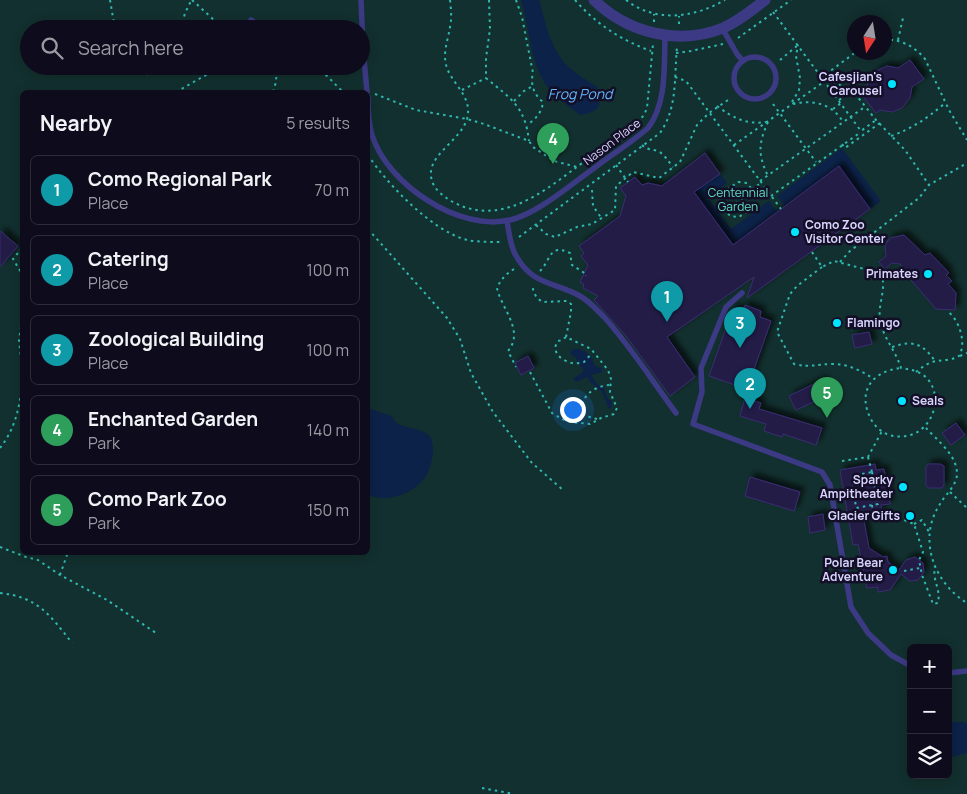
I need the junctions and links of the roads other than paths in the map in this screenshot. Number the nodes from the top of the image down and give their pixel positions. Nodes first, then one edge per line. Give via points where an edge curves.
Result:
1 (361, 0) edge
2 (594, 0) edge
3 (765, 0) edge
4 (361, 20) edge
5 (722, 28) junction
6 (665, 36) junction
7 (743, 60) junction
8 (365, 75) edge
9 (367, 90) edge
10 (370, 126) edge
11 (507, 221) junction
12 (742, 293) dead end
13 (676, 413) dead end
14 (907, 664) edge
15 (967, 671) edge
16 (952, 673) edge

1 - 4 lane
2 - 6 street via 631,26
3 - 5 street
5 - 6 street
5 - 7 lane
6 - 11 lane, Nason Place via 658,111 648,128 532,212
7 - 7 lane via 734,72 736,87 746,97 767,96 775,85 773,66 762,58
8 - 9 lane
10 - 11 lane, Nason Place via 383,157 405,184 427,200 468,219
11 - 13 lane via 511,243 522,264 534,277 586,300 603,317
12 - 14 lane via 726,307 702,368 702,392 692,424 822,472 830,485 851,607 868,633 891,655
15 - 16 lane

